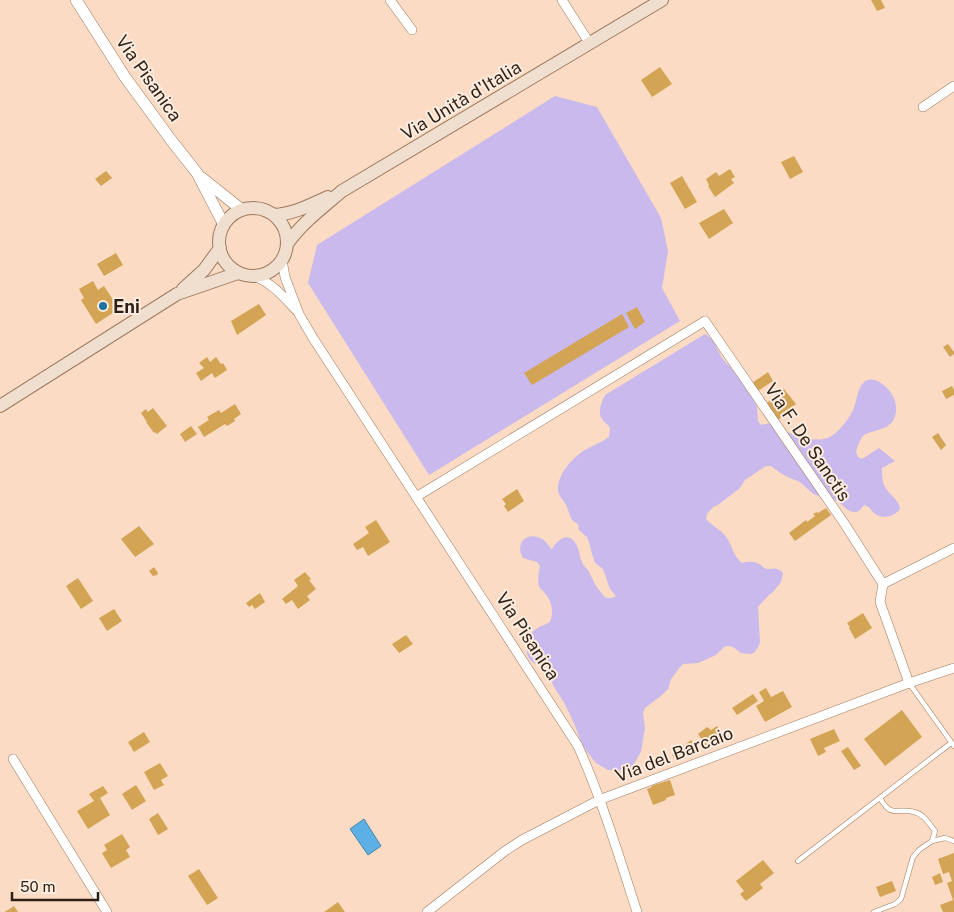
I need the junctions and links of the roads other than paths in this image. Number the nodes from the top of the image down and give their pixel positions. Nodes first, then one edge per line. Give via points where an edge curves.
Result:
1 (76, 0) edge
2 (390, 0) edge
3 (562, 0) edge
4 (662, 0) edge
5 (412, 30) dead end
6 (590, 44) junction
7 (954, 86) edge
8 (923, 107) dead end
9 (197, 174) junction
10 (342, 191) junction
11 (242, 210) junction
12 (274, 215) junction
13 (224, 225) junction
14 (287, 244) junction
15 (220, 248) junction
16 (282, 260) junction
17 (238, 273) junction
18 (255, 276) junction
19 (177, 294) junction
20 (299, 314) junction
21 (0, 406) edge
22 (416, 497) junction
23 (954, 548) edge
24 (883, 584) junction
25 (954, 668) edge
26 (909, 683) junction
27 (952, 744) edge
28 (13, 760) dead end
29 (880, 798) junction
30 (599, 800) junction
31 (935, 831) junction
32 (945, 838) junction
33 (932, 842) junction
34 (954, 842) edge
35 (798, 861) dead end
36 (106, 912) edge
37 (427, 912) edge
38 (637, 912) edge
39 (874, 912) edge

1 - 9 street, Via Pisanica via 125,77
2 - 5 street
3 - 6 street
4 - 6 main road, Via Unità d'Italia
6 - 10 main road, Via Unità d'Italia
7 - 8 street
9 - 11 street, Via Pisanica
9 - 13 street, Via Pisanica
10 - 12 main road via 302,209
10 - 14 main road, Via Unità d'Italia via 305,222
11 - 12 main road via 258,208
11 - 13 main road
12 - 14 main road via 283,225
13 - 15 main road
14 - 16 main road
15 - 17 main road via 224,260
15 - 19 main road via 204,270
16 - 18 main road via 266,274
16 - 20 street, Via Pisanica
17 - 18 main road
17 - 19 main road
18 - 20 street, Via Pisanica via 278,290
19 - 21 main road
20 - 22 street, Via Pisanica
22 - 24 street, Via F. De Sanctis via 705,321
22 - 30 street, Via Pisanica via 578,746
23 - 24 street
24 - 26 street via 880,602
25 - 26 street, Via del Barcaio
26 - 27 lane
26 - 30 street, Via del Barcaio
27 - 29 lane
28 - 36 street
29 - 31 lane via 889,810 914,811 921,815
29 - 35 lane
30 - 37 street, Via del Barcaio via 505,851
30 - 38 street, Via Pisanica
31 - 32 lane
31 - 33 lane
32 - 33 lane
32 - 34 lane
33 - 39 lane via 913,857 901,899

